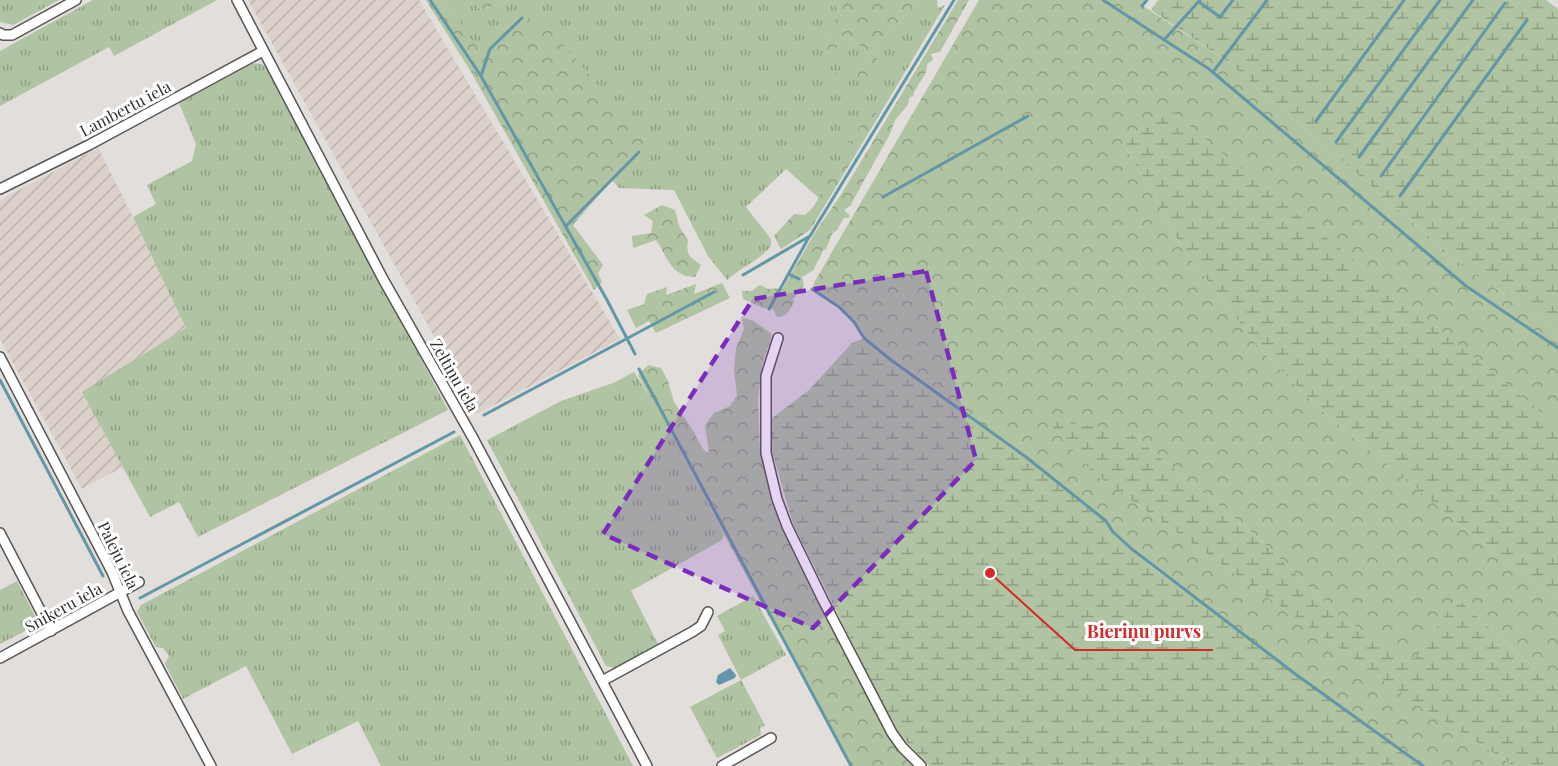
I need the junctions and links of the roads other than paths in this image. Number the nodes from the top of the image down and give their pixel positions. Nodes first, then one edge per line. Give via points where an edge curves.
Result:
1 (76, 0) edge
2 (237, 0) edge
3 (0, 33) edge
4 (263, 51) junction
5 (0, 189) edge
6 (778, 338) dead end
7 (0, 357) edge
8 (0, 533) edge
9 (139, 582) dead end
10 (120, 592) junction
11 (708, 612) dead end
12 (51, 631) junction
13 (0, 657) edge
14 (602, 681) junction
15 (771, 738) dead end
16 (212, 766) edge
17 (647, 766) edge
18 (722, 766) edge
19 (921, 766) edge

1 - 3 street via 12,35
2 - 4 street, Zeltiņu iela
4 - 5 street, Lambertu iela
4 - 14 street, Zeltiņu iela
6 - 19 street via 766,376 766,453 777,500 823,600 892,733
7 - 10 street, Paleju iela
8 - 12 street
9 - 10 street, Sniķeru iela
10 - 12 street, Sniķeru iela
10 - 16 street, Paleju iela
11 - 14 street via 692,632
12 - 13 street, Sniķeru iela
14 - 17 street, Zeltiņu iela
15 - 18 street

